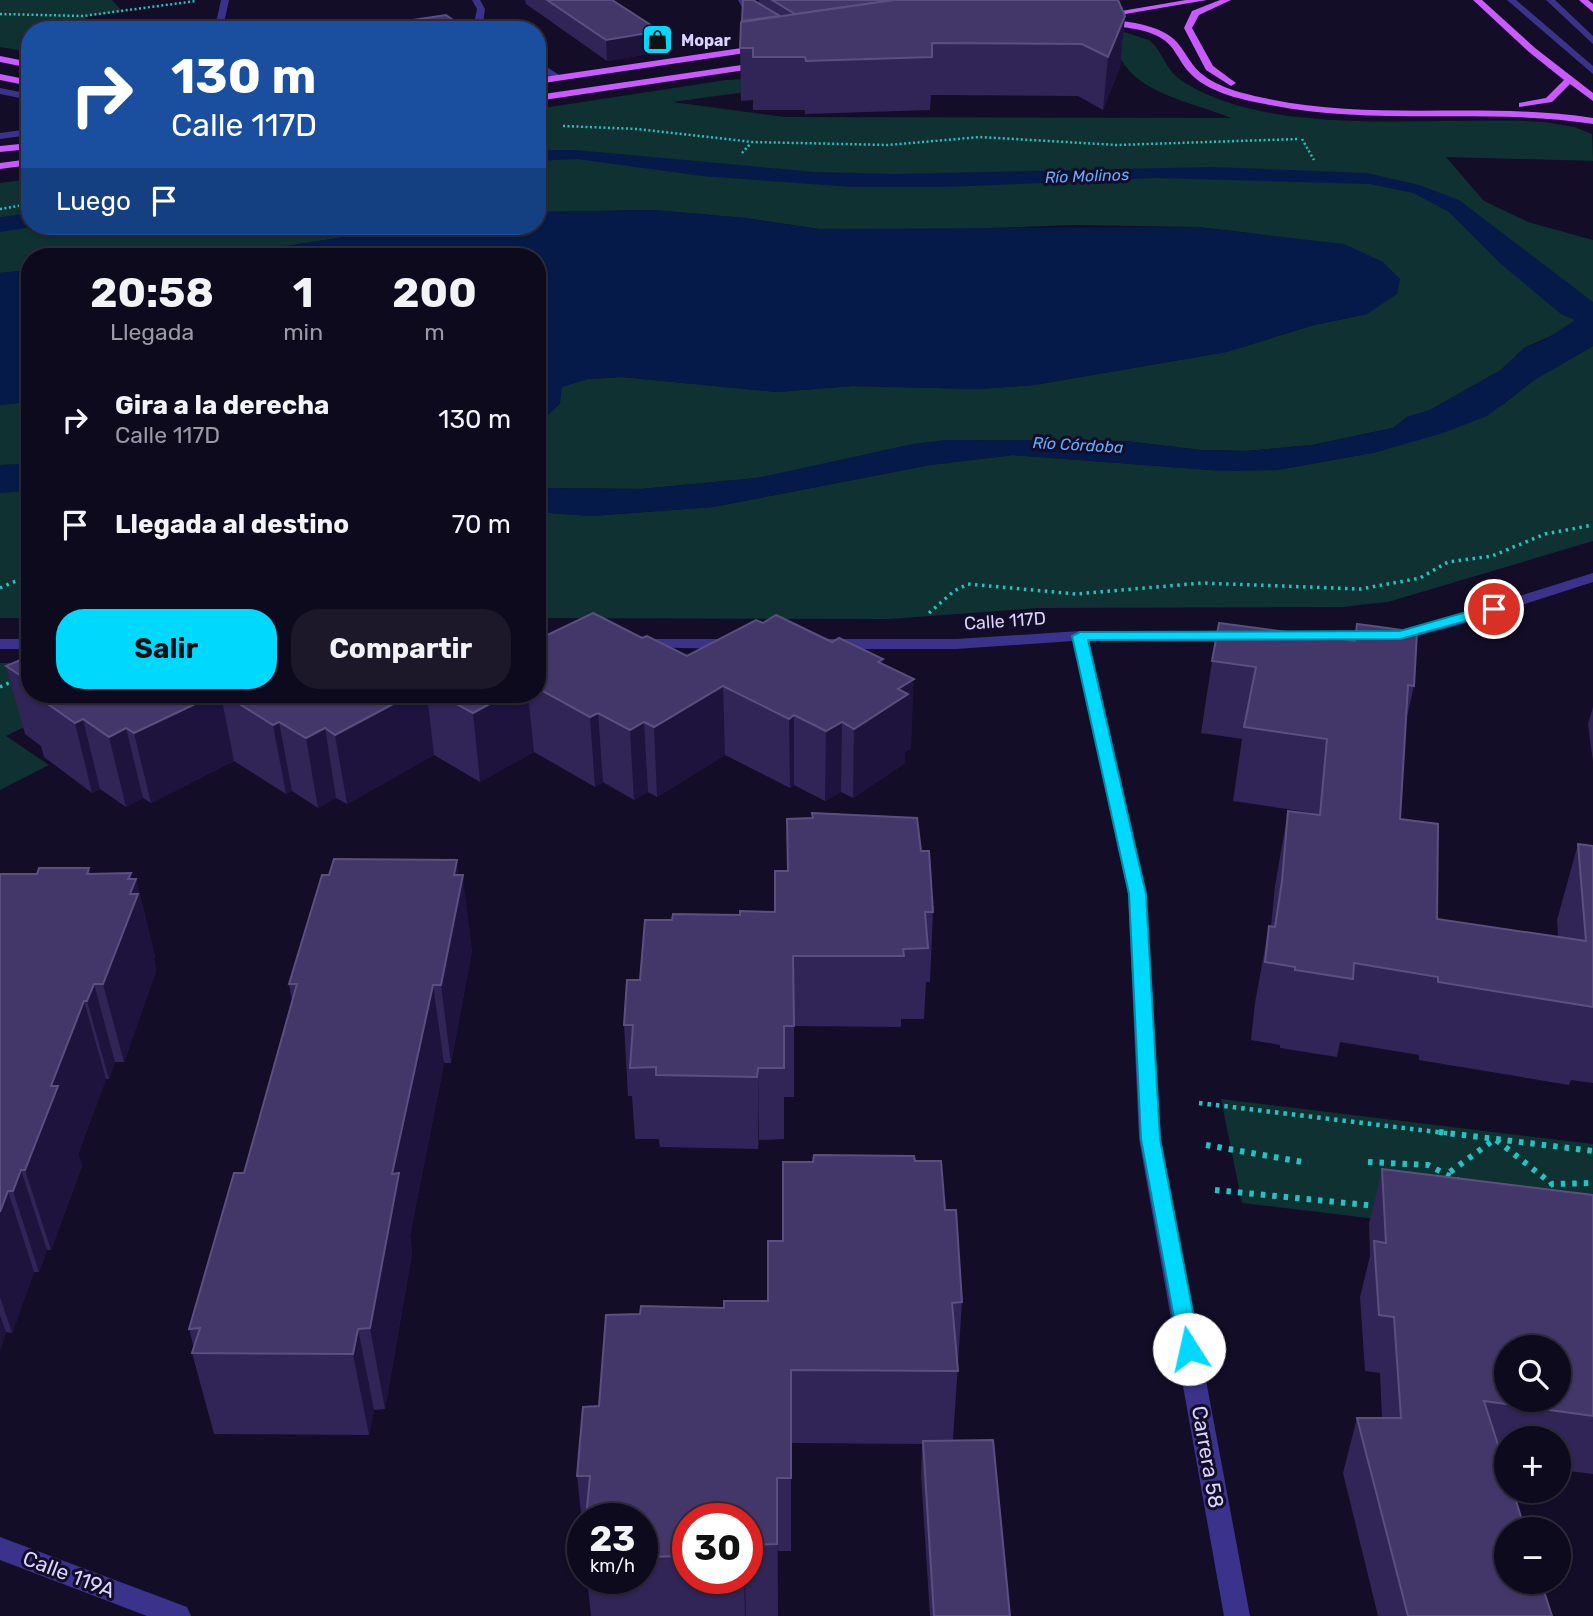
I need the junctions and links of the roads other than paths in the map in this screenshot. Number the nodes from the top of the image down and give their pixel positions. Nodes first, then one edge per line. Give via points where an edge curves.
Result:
1 (225, 0) edge
2 (476, 0) edge
3 (742, 0) edge
4 (1203, 0) edge
5 (1227, 0) edge
6 (1477, 0) edge
7 (1511, 0) edge
8 (1550, 0) edge
9 (1583, 0) edge
10 (1593, 9) edge
11 (220, 21) edge
12 (478, 21) edge
13 (771, 24) edge
14 (1593, 41) edge
15 (775, 46) edge
16 (0, 59) edge
17 (21, 63) edge
18 (775, 64) edge
19 (546, 70) edge
20 (1593, 71) edge
21 (0, 77) edge
22 (558, 78) junction
23 (546, 80) edge
24 (1569, 80) junction
25 (21, 81) edge
26 (0, 91) edge
27 (21, 95) edge
28 (546, 97) edge
29 (1593, 97) edge
30 (1593, 121) edge
31 (21, 133) edge
32 (0, 136) edge
33 (21, 147) edge
34 (0, 149) edge
35 (21, 163) edge
36 (0, 166) edge
37 (1593, 577) edge
38 (1080, 636) junction
39 (1255, 637) edge
40 (1281, 637) edge
41 (0, 644) edge
42 (21, 644) edge
43 (621, 644) edge
44 (746, 644) edge
45 (816, 644) edge
46 (0, 1548) edge
47 (178, 1616) edge
48 (1237, 1616) edge

1 - 11 street
2 - 12 street via 481,9
3 - 13 street via 748,10
4 - 30 main road via 1089,19 1164,37 1198,76 1271,103 1338,111 1532,114
5 - 24 main road via 1195,13 1188,28 1209,68 1260,93 1338,105 1510,106 1549,100
6 - 24 main road
7 - 20 street
8 - 14 street
9 - 10 main road
15 - 22 main road
16 - 17 main road
18 - 28 main road
19 - 22 street
21 - 25 main road
22 - 23 main road
24 - 29 main road
26 - 27 street
31 - 32 street
33 - 34 main road
35 - 36 main road
37 - 40 street via 1400,635
38 - 39 street, Calle 117D
38 - 45 street, Calle 117D via 956,644
38 - 48 street, Carrera 58 via 1138,894 1150,1139
41 - 42 street
43 - 44 street
46 - 47 street, Calle 119A

